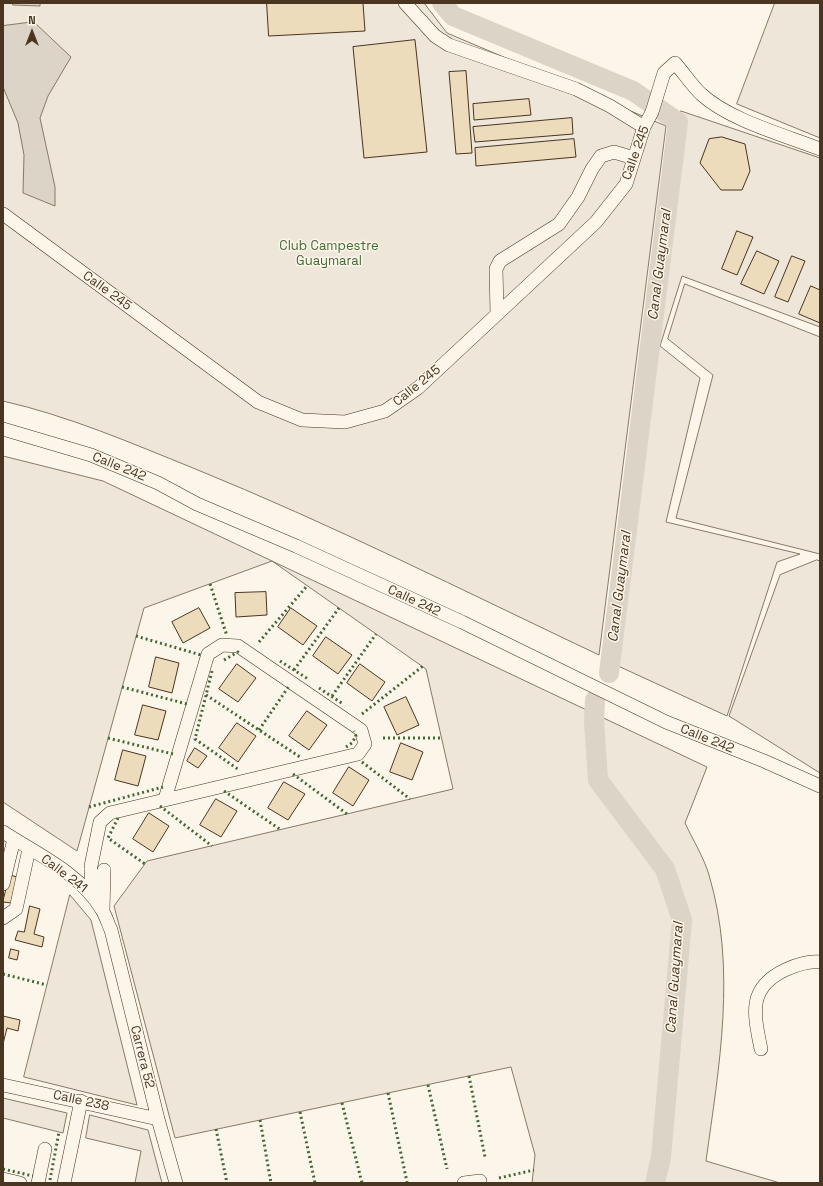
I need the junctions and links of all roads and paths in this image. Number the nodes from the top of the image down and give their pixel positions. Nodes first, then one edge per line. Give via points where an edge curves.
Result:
1 (405, 3) edge
2 (673, 65) junction
3 (733, 114) junction
4 (644, 127) junction
5 (820, 149) edge
6 (634, 158) junction
7 (3, 214) edge
8 (497, 314) junction
9 (3, 429) edge
10 (820, 786) edge
11 (165, 799) junction
12 (8, 835) edge
13 (29, 849) junction
14 (97, 868) junction
15 (3, 884) edge
16 (92, 896) junction
17 (103, 911) junction
18 (3, 918) edge
19 (111, 930) joint
20 (820, 962) edge
21 (761, 1049) dead end
22 (3, 1085) edge
23 (81, 1101) junction
24 (158, 1119) junction
25 (45, 1149) dead end
26 (3, 1179) edge
27 (480, 1180) dead end
28 (20, 1183) edge
29 (38, 1183) edge
30 (64, 1183) edge
31 (176, 1183) edge
32 (464, 1183) edge

1 - 4 street via 435,36 449,45 576,89
2 - 3 street via 685,64
2 - 3 street via 694,100 720,115
2 - 4 street, Calle 245 via 664,74 652,112
3 - 5 street
4 - 6 street, Calle 245
6 - 8 street, Calle 245 via 626,184 596,222
6 - 8 street via 614,152 601,156 559,224 500,261 496,269
7 - 8 street, Calle 245 via 258,402 302,420 345,422 385,411 418,388
9 - 10 street, Calle 242 via 91,455 158,483 197,504 462,622 666,722
11 - 11 street via 358,754 365,744 362,730 238,646 222,645 208,654
11 - 14 street via 110,813 100,822 96,833
12 - 13 street, Calle 241
12 - 15 street
13 - 16 street, Calle 241 via 65,872
13 - 18 street via 16,910
14 - 16 street
14 - 17 street
16 - 17 street, Calle 241
17 - 19 street, Calle 241
19 - 24 street, Carrera 52
20 - 21 street via 800,964 786,969 762,985 756,1001 756,1022
22 - 23 street, Calle 238
23 - 24 street, Calle 238
23 - 30 street
24 - 31 street, Carrera 52
25 - 29 street
26 - 28 street
27 - 32 street

